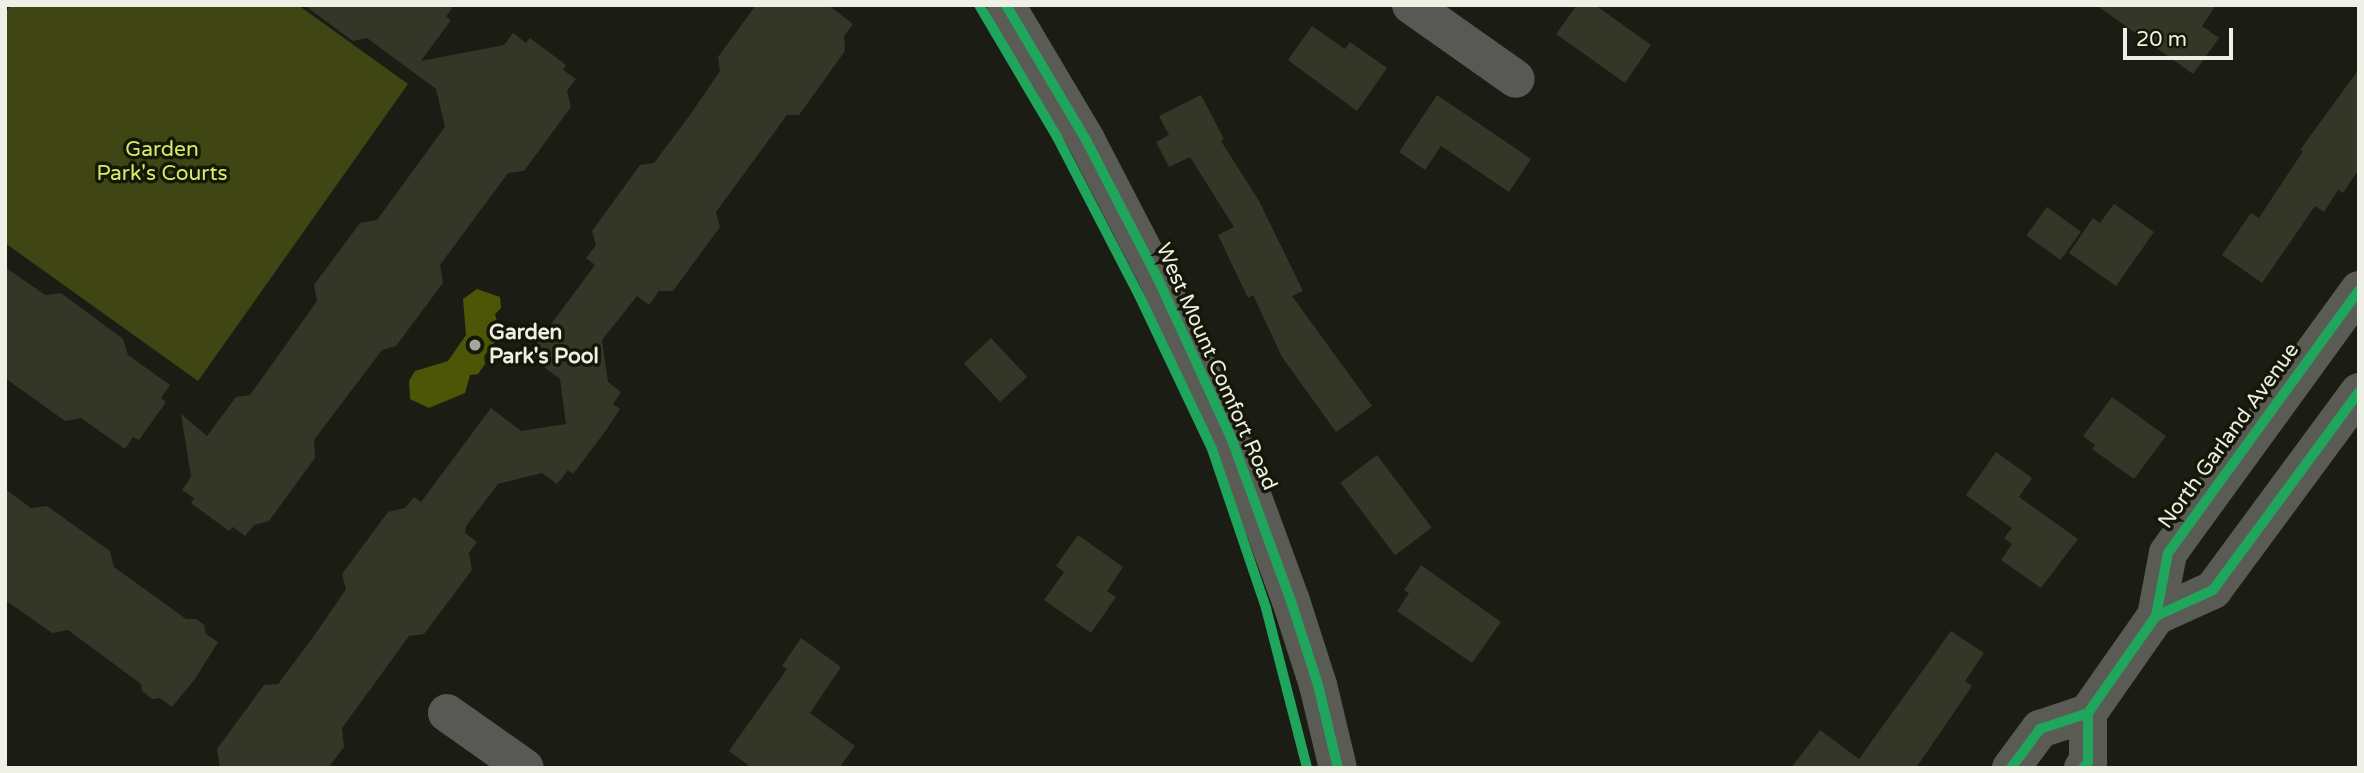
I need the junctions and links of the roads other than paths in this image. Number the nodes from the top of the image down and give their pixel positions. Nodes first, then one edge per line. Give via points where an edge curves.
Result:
1 (1006, 5) edge
2 (1411, 5) edge
3 (1516, 79) dead end
4 (2359, 290) edge
5 (2359, 392) edge
6 (2156, 616) junction
7 (447, 713) dead end
8 (2088, 713) junction
9 (525, 768) edge
10 (1338, 768) edge
11 (2011, 768) edge
12 (2083, 768) edge

1 - 10 main road, West Mount Comfort Road via 1086,140 1232,440 1292,601
2 - 3 street
4 - 6 main road, North Garland Avenue via 2168,553
5 - 6 main road via 2213,590
6 - 8 main road, North Garland Avenue
7 - 9 street
8 - 11 main road via 2040,729
8 - 12 main road via 2088,762

